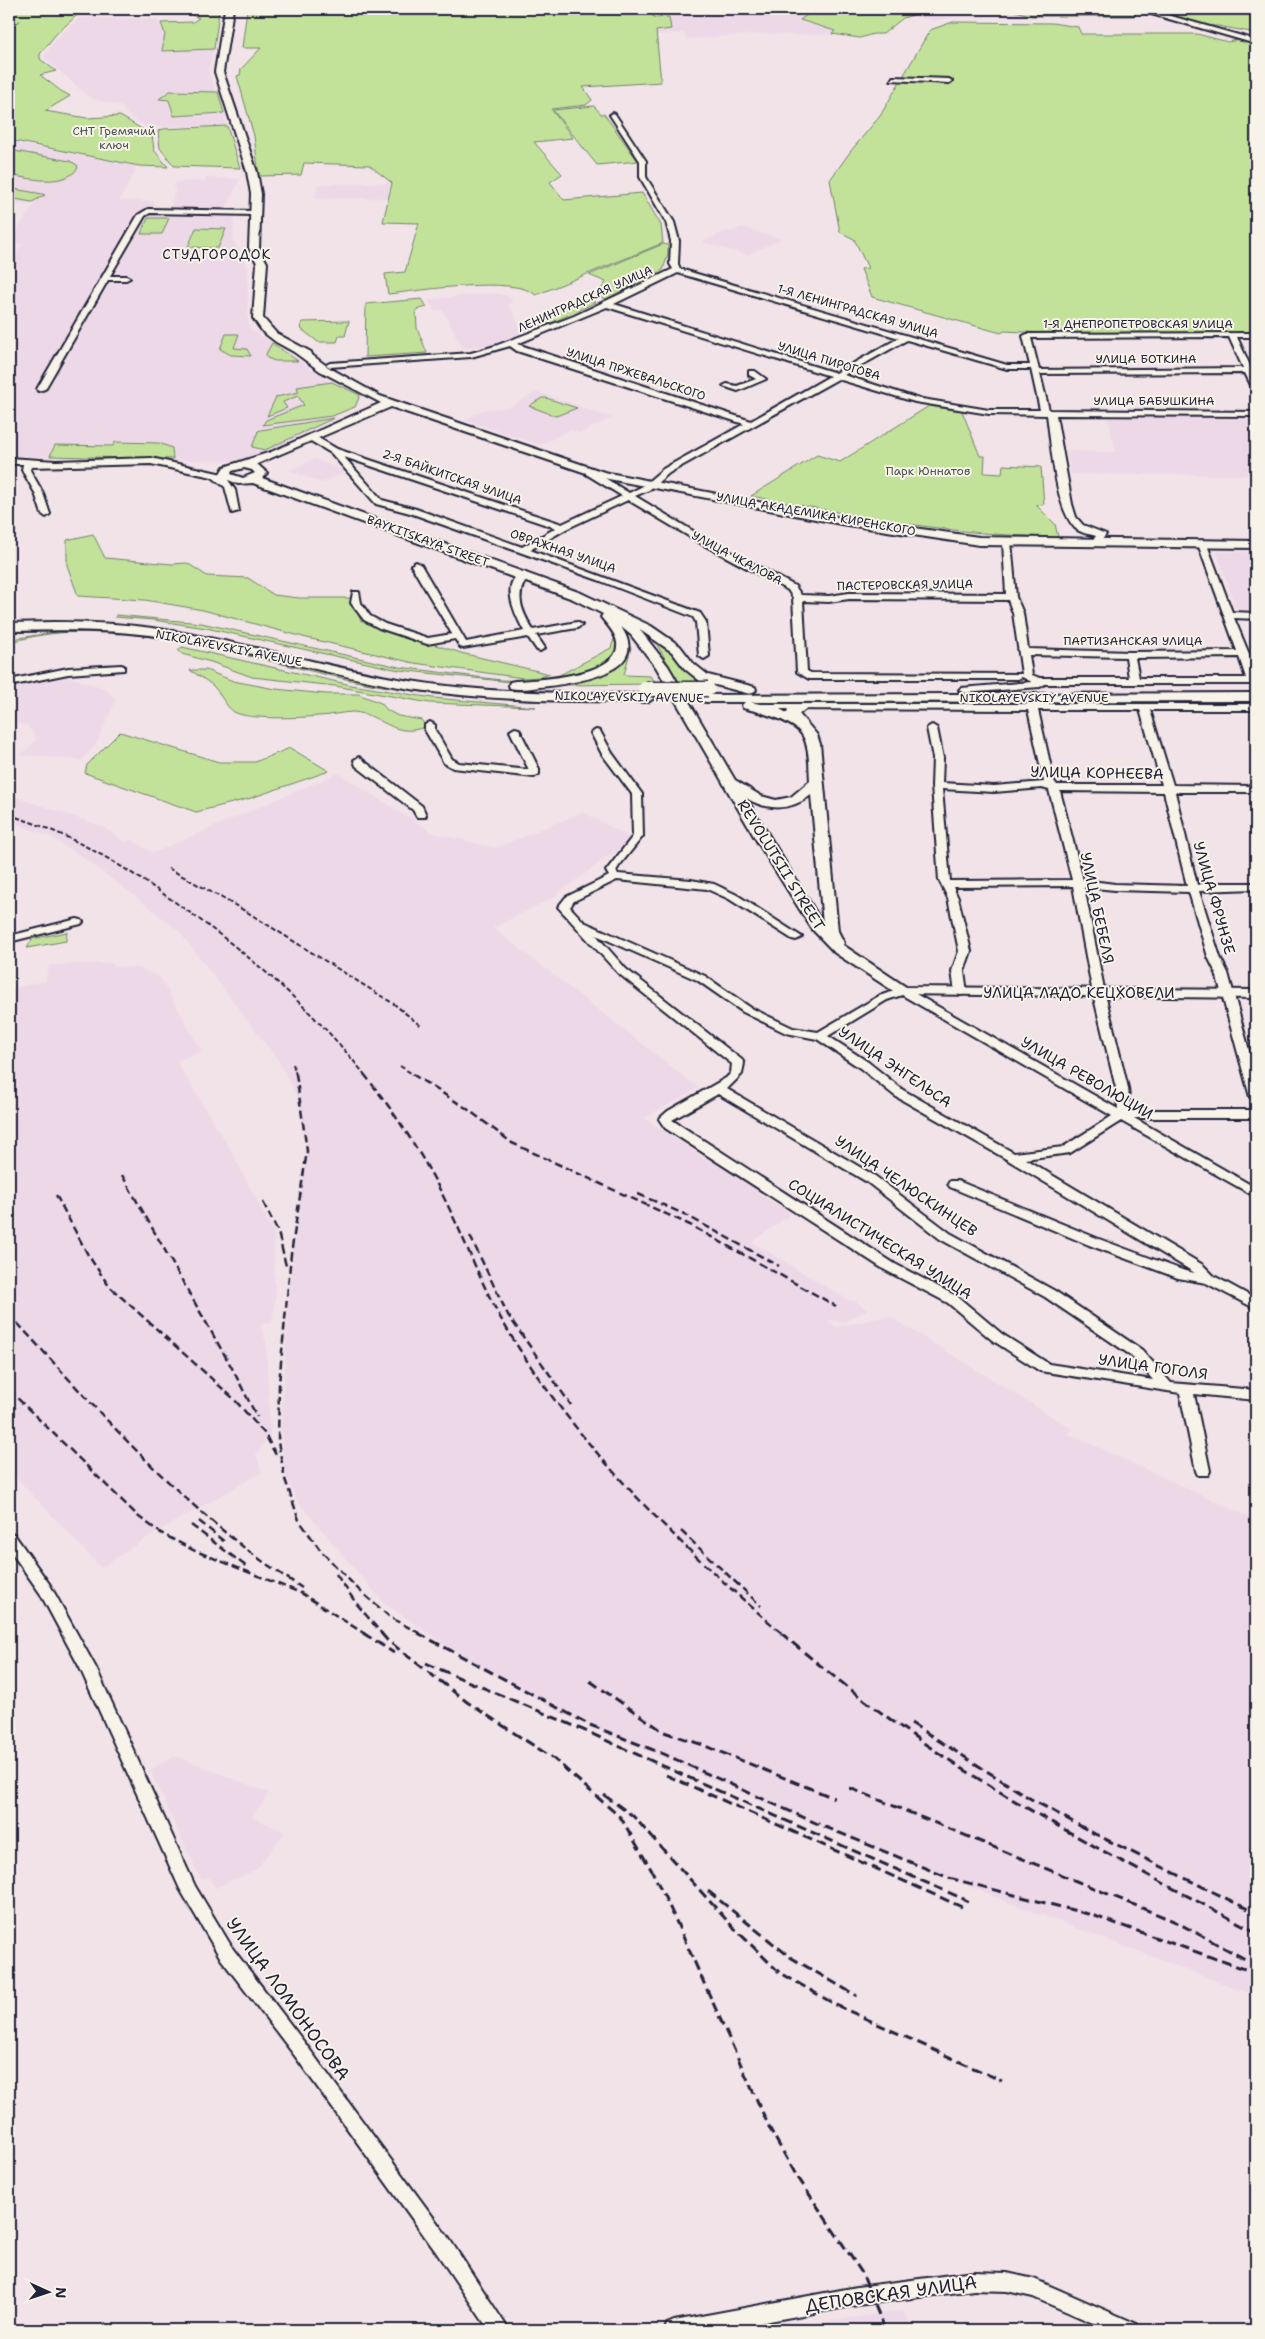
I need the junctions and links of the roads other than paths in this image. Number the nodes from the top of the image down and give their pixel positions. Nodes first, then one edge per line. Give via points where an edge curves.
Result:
1 (229, 9) edge
2 (1138, 9) edge
3 (1256, 42) edge
4 (894, 79) dead end
5 (949, 81) dead end
6 (613, 115) dead end
7 (255, 213) junction
8 (677, 270) junction
9 (106, 278) junction
10 (126, 278) dead end
11 (606, 304) junction
12 (1232, 335) junction
13 (1256, 335) edge
14 (907, 337) junction
15 (512, 344) junction
16 (297, 349) junction
17 (330, 365) junction
18 (1035, 369) junction
19 (1253, 370) edge
20 (752, 373) dead end
21 (839, 376) junction
22 (727, 386) dead end
23 (1256, 387) edge
24 (42, 389) dead end
25 (390, 403) junction
26 (1048, 412) junction
27 (1256, 414) edge
28 (753, 424) junction
29 (312, 438) junction
30 (334, 451) junction
31 (275, 454) junction
32 (9, 461) edge
33 (35, 463) junction
34 (244, 465) junction
35 (229, 472) junction
36 (589, 472) junction
37 (201, 473) junction
38 (256, 473) junction
39 (650, 484) junction
40 (629, 496) junction
41 (235, 511) dead end
42 (46, 514) dead end
43 (563, 527) junction
44 (1008, 543) junction
45 (1095, 544) junction
46 (1203, 544) junction
47 (1256, 544) edge
48 (522, 551) junction
49 (416, 565) dead end
50 (524, 575) junction
51 (356, 594) dead end
52 (1012, 596) junction
53 (798, 598) junction
54 (600, 607) junction
55 (1229, 615) junction
56 (1256, 616) edge
57 (9, 618) edge
58 (52, 620) junction
59 (9, 622) edge
60 (577, 625) dead end
61 (9, 628) edge
62 (113, 628) junction
63 (531, 633) junction
64 (457, 636) junction
65 (9, 639) edge
66 (540, 648) dead end
67 (1022, 652) junction
68 (1244, 654) junction
69 (1130, 655) junction
70 (704, 656) dead end
71 (121, 668) dead end
72 (1021, 675) junction
73 (9, 682) edge
74 (1135, 682) junction
75 (1255, 684) edge
76 (504, 686) junction
77 (750, 690) junction
78 (964, 690) junction
79 (647, 694) junction
80 (707, 694) junction
81 (1256, 697) edge
82 (757, 706) junction
83 (1144, 707) junction
84 (1256, 707) edge
85 (801, 708) junction
86 (1033, 708) junction
87 (430, 724) dead end
88 (800, 725) junction
89 (932, 728) dead end
90 (515, 732) dead end
91 (596, 734) dead end
92 (359, 760) dead end
93 (725, 776) junction
94 (815, 783) junction
95 (937, 786) junction
96 (1054, 788) junction
97 (1256, 789) edge
98 (1169, 790) junction
99 (421, 816) dead end
100 (615, 877) junction
101 (1078, 883) junction
102 (947, 884) junction
103 (1256, 886) edge
104 (1193, 889) junction
105 (576, 921) junction
106 (77, 922) dead end
107 (796, 937) dead end
108 (9, 940) edge
109 (840, 950) junction
110 (903, 991) junction
111 (961, 992) junction
112 (1099, 994) junction
113 (1227, 994) junction
114 (1256, 994) edge
115 (820, 1036) junction
116 (717, 1088) junction
117 (1256, 1097) edge
118 (1256, 1114) edge
119 (1123, 1115) junction
120 (1012, 1157) junction
121 (954, 1184) dead end
122 (1256, 1193) edge
123 (1209, 1280) junction
124 (1256, 1304) edge
125 (1045, 1368) joint
126 (1167, 1387) junction
127 (1186, 1389) junction
128 (1256, 1395) edge
129 (1204, 1471) dead end
130 (9, 1538) edge
131 (500, 2330) edge
132 (674, 2330) edge
133 (1130, 2330) edge

1 - 7 main road, УЛИЦА АКАДЕМИКА КИРЕНСКОГО via 219,72 252,172
2 - 3 main road
4 - 5 street
6 - 8 street via 643,161 643,177 670,222
7 - 9 street via 148,211 142,215
7 - 16 main road, УЛИЦА АКАДЕМИКА КИРЕНСКОГО via 254,248 262,263 258,318 264,329
8 - 11 street, ЛЕНИНГРАДСКАЯ УЛИЦА
8 - 14 street, 1-Я ЛЕНИНГРАДСКАЯ УЛИЦА
9 - 10 street
9 - 24 street
11 - 15 street, ЛЕНИНГРАДСКАЯ УЛИЦА
11 - 21 street, УЛИЦА ПИРОГОВА
12 - 13 street, 1-Я ДНЕПРОПЕТРОВСКАЯ УЛИЦА
12 - 18 street, 1-Я ДНЕПРОПЕТРОВСКАЯ УЛИЦА via 1027,336
12 - 19 street
14 - 18 street, 1-Я ЛЕНИНГРАДСКАЯ УЛИЦА via 1007,367
14 - 21 street
15 - 17 street, ЛЕНИНГРАДСКАЯ УЛИЦА via 471,355
15 - 28 street, УЛИЦА ПРЖЕВАЛЬСКОГО
16 - 17 main road, УЛИЦА АКАДЕМИКА КИРЕНСКОГО
16 - 25 main road, УЛИЦА АКАДЕМИКА КИРЕНСКОГО via 324,369
17 - 25 main road, УЛИЦА АКАДЕМИКА КИРЕНСКОГО via 384,395
18 - 19 street, УЛИЦА БОТКИНА
18 - 26 street
19 - 23 street
20 - 22 street via 762,379 738,389
21 - 26 street, УЛИЦА ПИРОГОВА via 923,401 990,412
21 - 28 street
25 - 29 main road
25 - 36 main road, УЛИЦА АКАДЕМИКА КИРЕНСКОГО
26 - 27 street, УЛИЦА БАБУШКИНА
26 - 45 street via 1067,506 1076,525 1102,534
28 - 39 street via 666,471
29 - 30 street
29 - 31 main road
30 - 43 street, 2-Я БАЙКИТСКАЯ УЛИЦА
30 - 48 street, ОВРАЖНАЯ УЛИЦА via 379,502 413,511
31 - 34 main road
31 - 38 main road
32 - 33 street
33 - 37 street via 151,461
33 - 42 street via 28,465 26,470 39,492
34 - 35 main road
34 - 38 main road
35 - 37 street
35 - 38 main road via 238,481
36 - 39 main road, УЛИЦА АКАДЕМИКА КИРЕНСКОГО
36 - 40 street, УЛИЦА ЧКАЛОВА
37 - 41 street via 227,483
38 - 50 main road, BAYKITSKAYA STREET
39 - 40 street
39 - 44 main road, УЛИЦА АКАДЕМИКА КИРЕНСКОГО via 841,520
40 - 43 street
40 - 53 street, УЛИЦА ЧКАЛОВА via 705,542 792,588
43 - 48 street
44 - 45 main road, УЛИЦА АКАДЕМИКА КИРЕНСКОГО
44 - 52 street
45 - 46 main road, УЛИЦА АКАДЕМИКА КИРЕНСКОГО
46 - 47 main road, УЛИЦА АКАДЕМИКА КИРЕНСКОГО
46 - 55 street
48 - 70 street, ОВРАЖНАЯ УЛИЦА via 697,615 701,622
49 - 64 street
50 - 54 main road, BAYKITSKAYA STREET
50 - 63 street via 519,580 515,597 518,611
51 - 64 street via 356,603 367,618 382,626 427,641
52 - 53 street, ПАСТЕРОВСКАЯ УЛИЦА
52 - 67 street via 1018,613
53 - 72 street via 802,672 809,676
54 - 76 main road via 623,639 624,650 616,662 586,676 559,683
54 - 77 main road via 647,629 676,649 704,678
54 - 93 main road, REVOLUTSII STREET via 620,619 646,644 673,683
55 - 56 street
55 - 68 street
57 - 58 main road
58 - 59 main road, NIKOLAYEVSKIY AVENUE
58 - 76 main road, NIKOLAYEVSKIY AVENUE via 112,620 165,625 376,670
60 - 63 street
61 - 62 main road, NIKOLAYEVSKIY AVENUE
62 - 65 main road via 41,631
62 - 79 main road, NIKOLAYEVSKIY AVENUE via 186,637 424,687 512,696
63 - 64 street via 463,645
63 - 66 street
67 - 69 street, ПАРТИЗАНСКАЯ УЛИЦА
67 - 72 street
68 - 69 street, ПАРТИЗАНСКАЯ УЛИЦА
68 - 75 street
69 - 74 street
71 - 73 street via 68,670
72 - 74 street via 1038,681
74 - 75 street
74 - 78 street via 1035,684
75 - 78 main road, NIKOLAYEVSKIY AVENUE
76 - 79 main road, NIKOLAYEVSKIY AVENUE
77 - 78 main road, NIKOLAYEVSKIY AVENUE
77 - 80 main road, NIKOLAYEVSKIY AVENUE
79 - 80 main road, NIKOLAYEVSKIY AVENUE
80 - 81 main road, NIKOLAYEVSKIY AVENUE
80 - 82 main road
82 - 85 street
82 - 88 main road
83 - 84 street
83 - 86 street
83 - 98 street, УЛИЦА ФРУНЗЕ
85 - 86 street
85 - 88 main road via 793,711
86 - 96 street, УЛИЦА БЕБЕЛЯ via 1049,782
87 - 90 street via 430,730 448,761 457,766 534,774
88 - 94 main road via 810,735 813,744
89 - 95 street via 938,758
91 - 100 street via 638,799 638,836 614,865
92 - 99 street via 418,808
93 - 94 main road via 754,799 775,805 794,802 805,796
93 - 109 main road, REVOLUTSII STREET via 817,926
94 - 109 main road via 831,931
95 - 96 street, УЛИЦА КОРНЕЕВА
95 - 102 street via 944,880
96 - 98 street, УЛИЦА КОРНЕЕВА
96 - 101 street, УЛИЦА БЕБЕЛЯ
97 - 98 street, УЛИЦА КОРНЕЕВА
98 - 104 street, УЛИЦА ФРУНЗЕ
100 - 105 street via 565,904 565,910
100 - 107 street via 710,886
101 - 102 street
101 - 104 street
101 - 112 street, УЛИЦА БЕБЕЛЯ
102 - 111 street via 965,952 958,971
103 - 104 street
104 - 113 street, УЛИЦА ФРУНЗЕ
105 - 115 street, УЛИЦА ЭНГЕЛЬСА via 701,978 748,1010 790,1031
105 - 116 street via 622,971 738,1063 734,1077
106 - 108 street
109 - 110 main road, REVOLUTSII STREET
110 - 111 main road, УЛИЦА ЛАДО КЕЦХОВЕЛИ
110 - 115 street via 883,998
110 - 119 street, УЛИЦА РЕВОЛЮЦИИ
111 - 112 main road, УЛИЦА ЛАДО КЕЦХОВЕЛИ
112 - 113 main road, УЛИЦА ЛАДО КЕЦХОВЕЛИ
112 - 119 street, УЛИЦА БЕБЕЛЯ via 1122,1088
113 - 114 main road, УЛИЦА ЛАДО КЕЦХОВЕЛИ
113 - 117 street, УЛИЦА ФРУНЗЕ
115 - 120 street, УЛИЦА ЭНГЕЛЬСА via 899,1093
116 - 125 street, СОЦИАЛИСТИЧЕСКАЯ УЛИЦА via 673,1111 665,1119 669,1125 890,1267 953,1300 998,1337
116 - 126 street, УЛИЦА ЧЕЛЮСКИНЦЕВ via 849,1165 945,1236 1050,1294 1137,1353
118 - 119 street
119 - 120 street via 1066,1150
119 - 122 street, УЛИЦА РЕВОЛЮЦИИ
120 - 123 street, УЛИЦА ЭНГЕЛЬСА via 1198,1268
121 - 123 street, УЛИЦА ЭНГЕЛЬСА via 1094,1242 1184,1275
123 - 124 street, УЛИЦА ЭНГЕЛЬСА
125 - 126 street, УЛИЦА ГОГОЛЯ
126 - 127 street, УЛИЦА ГОГОЛЯ
127 - 128 street, УЛИЦА ГОГОЛЯ
127 - 129 street
130 - 131 street, УЛИЦА ЛОМОНОСОВА via 53,1603 88,1668 188,1889 227,1954 301,2050
132 - 133 street, ДЕПОВСКАЯ УЛИЦА via 857,2296 974,2281 1007,2282 1034,2288

